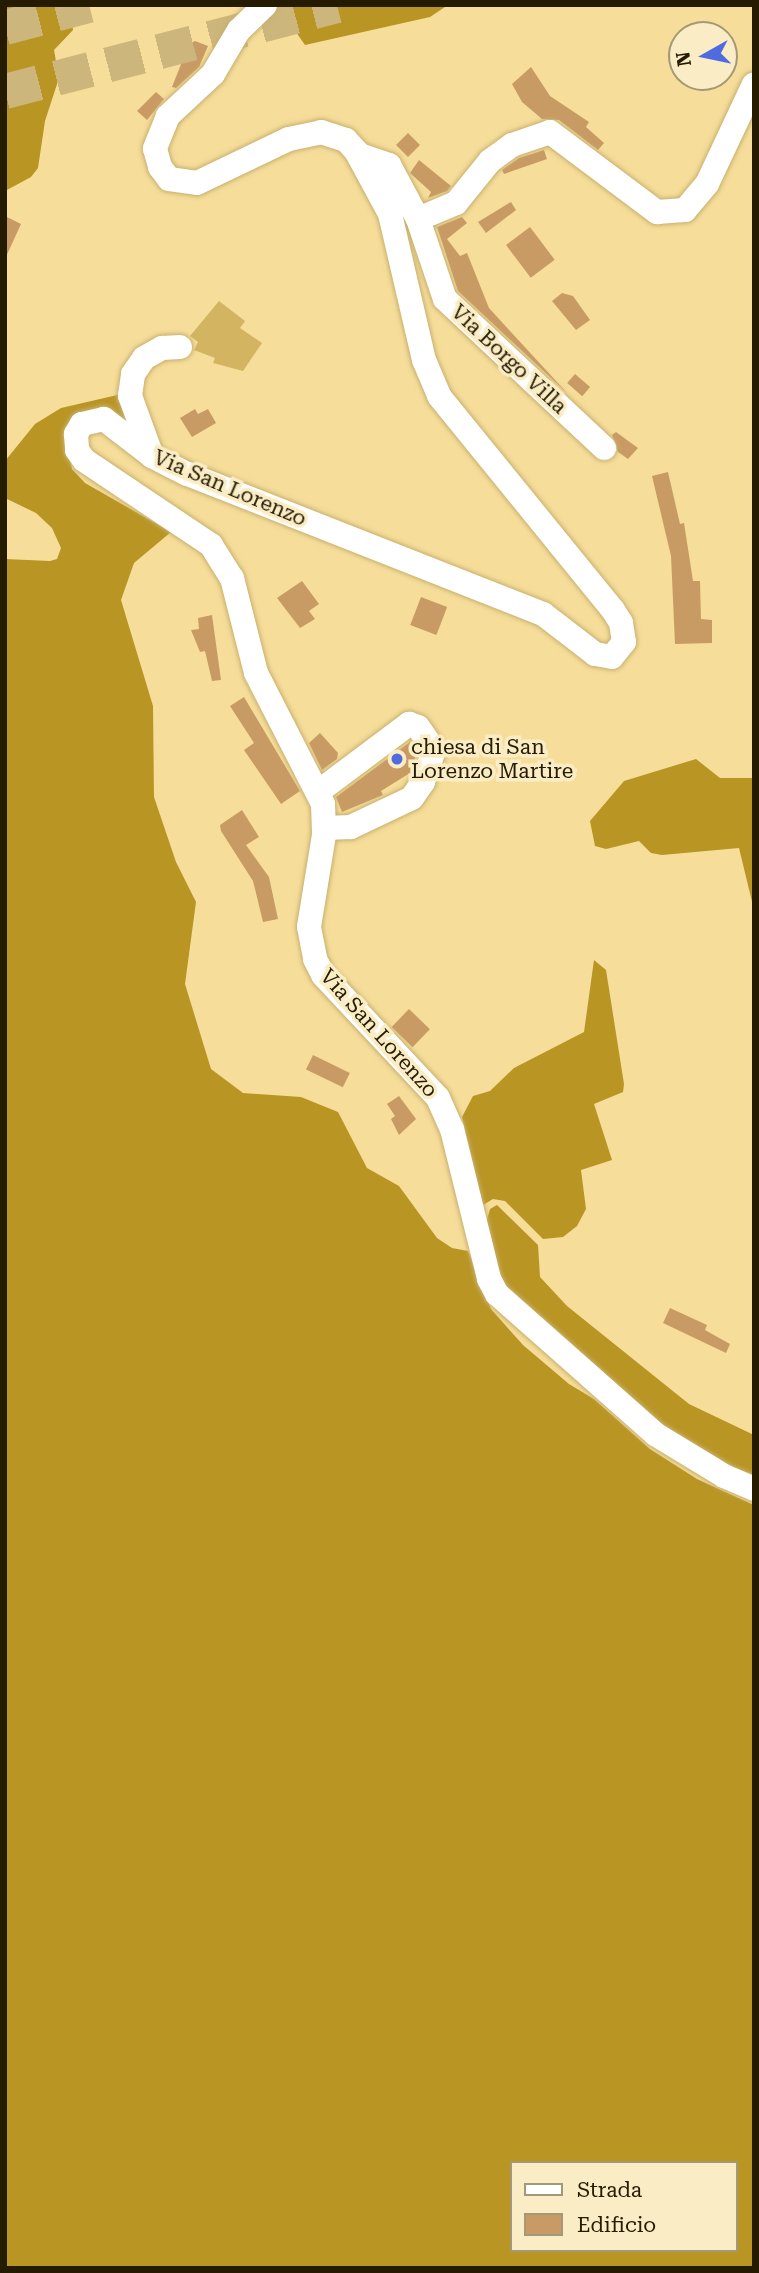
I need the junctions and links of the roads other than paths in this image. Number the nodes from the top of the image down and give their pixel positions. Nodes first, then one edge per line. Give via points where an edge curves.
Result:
1 (243, 5) edge
2 (265, 5) edge
3 (232, 42) junction
4 (754, 84) edge
5 (360, 155) junction
6 (418, 219) junction
7 (180, 347) dead end
8 (604, 448) dead end
9 (152, 456) junction
10 (318, 792) junction
11 (324, 828) junction
12 (754, 1489) edge

1 - 3 street via 229,28
2 - 3 street, Via San Lorenzo
3 - 5 street, Via San Lorenzo via 213,74 168,116 159,131 156,159 169,179 197,183 289,139 321,132 346,141
4 - 6 street via 707,184 685,210 657,212 550,132 512,145 490,161 456,203
5 - 6 street, Via Borgo Villa via 389,165
5 - 9 street, Via San Lorenzo via 390,214 424,360 439,397 612,610 624,633 619,652 612,657 595,654 543,614
6 - 8 street, Via Borgo Villa via 445,299
7 - 9 street via 162,348 144,358 133,374 130,396
9 - 10 street, Via San Lorenzo via 104,419 86,421 76,434 83,460 211,545 220,557 236,588 256,673
10 - 11 street, Via San Lorenzo
10 - 11 street via 409,724 418,727 434,750 434,759 412,798 351,827
11 - 12 street, Via San Lorenzo via 309,927 315,959 323,975 438,1098 452,1129 489,1279 497,1294 655,1434

